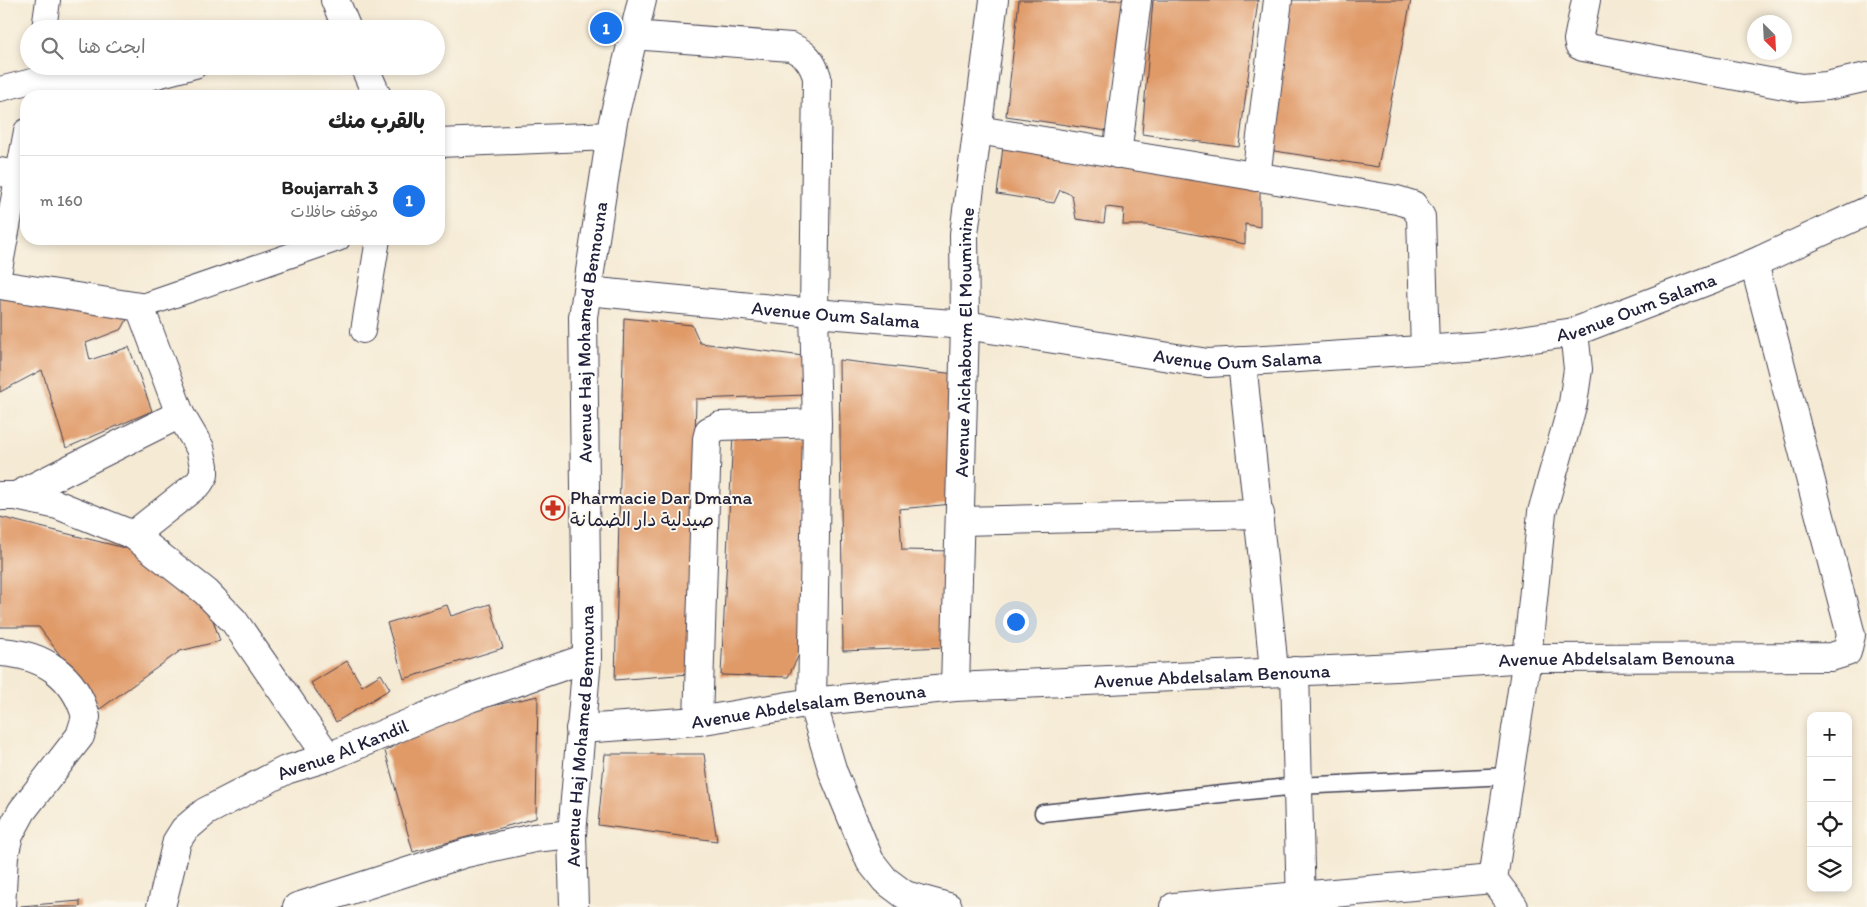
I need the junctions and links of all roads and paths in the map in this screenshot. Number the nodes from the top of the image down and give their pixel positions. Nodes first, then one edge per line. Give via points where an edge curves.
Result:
1 (48, 0) edge
2 (335, 0) edge
3 (642, 0) edge
4 (994, 0) edge
5 (1137, 0) edge
6 (1278, 0) edge
7 (1586, 0) edge
8 (45, 20) edge
9 (340, 20) edge
10 (632, 35) junction
11 (161, 75) edge
12 (368, 75) edge
13 (1867, 77) edge
14 (36, 81) edge
15 (0, 89) edge
16 (374, 90) edge
17 (978, 130) junction
18 (610, 136) junction
19 (445, 143) edge
20 (20, 154) edge
21 (1117, 154) junction
22 (15, 174) edge
23 (1256, 177) junction
24 (1867, 212) edge
25 (321, 245) edge
26 (377, 245) edge
27 (1754, 263) junction
28 (0, 269) edge
29 (0, 285) edge
30 (587, 291) junction
31 (140, 307) junction
32 (814, 313) junction
33 (965, 325) junction
34 (363, 330) dead end
35 (1574, 332) junction
36 (1425, 350) junction
37 (1242, 361) junction
38 (180, 414) junction
39 (817, 423) junction
40 (8, 496) edge
41 (1260, 514) junction
42 (961, 522) junction
43 (133, 534) junction
44 (0, 652) edge
45 (587, 658) junction
46 (1528, 658) junction
47 (1285, 671) junction
48 (955, 687) junction
49 (812, 702) junction
50 (698, 721) junction
51 (580, 729) junction
52 (328, 757) junction
53 (1509, 776) junction
54 (1297, 786) junction
55 (1043, 813) dead end
56 (572, 834) junction
57 (1493, 879) junction
58 (1301, 901) edge
59 (1, 907) edge
60 (161, 907) edge
61 (297, 907) edge
62 (574, 907) edge
63 (948, 907) edge
64 (1174, 907) edge
65 (1514, 907) edge

1 - 8 street
2 - 9 street
3 - 10 street, Avenue Haj Mohamed Bennouna
4 - 17 street, Avenue Aichaboum El Mouminine
5 - 21 street
6 - 23 street
7 - 13 street via 1578,40 1583,48 1801,88
10 - 18 street, Avenue Haj Mohamed Bennouna
10 - 32 street via 791,47 805,54 814,66 817,77
11 - 14 street via 135,82
12 - 16 street
14 - 15 street
17 - 21 street
17 - 33 street, Avenue Aichaboum El Mouminine via 964,234
18 - 19 street
18 - 30 street, Avenue Haj Mohamed Bennouna
20 - 22 street
21 - 23 street
22 - 28 street
23 - 36 street via 1413,205 1421,217
24 - 27 street, Avenue Oum Salama
25 - 31 street
26 - 34 street
27 - 35 street, Avenue Oum Salama
27 - 46 street, Avenue Abdelsalam Benouna via 1851,635 1847,652 1831,657
29 - 31 street
30 - 32 street, Avenue Oum Salama
30 - 45 street, Avenue Haj Mohamed Bennouna via 583,318
31 - 38 street
32 - 33 street, Avenue Oum Salama
32 - 39 street
33 - 37 street, Avenue Oum Salama via 1208,363
33 - 42 street, Avenue Aichaboum El Mouminine
35 - 36 street, Avenue Oum Salama via 1480,346
35 - 46 street via 1578,369 1573,403 1542,512
36 - 37 street, Avenue Oum Salama
37 - 41 street
38 - 40 street
38 - 43 street via 200,448 204,476
39 - 49 street
39 - 50 street via 720,426 709,431
40 - 43 street via 58,505
41 - 42 street
41 - 47 street
42 - 48 street, Avenue Aichaboum El Mouminine
43 - 52 street via 206,592 234,621
44 - 59 street via 36,658 58,673 74,688 86,717 80,736 22,811 9,835 4,856
45 - 51 street, Avenue Haj Mohamed Bennouna
45 - 52 street, Avenue Al Kandil via 470,698
46 - 47 street, Avenue Abdelsalam Benouna
46 - 53 street
47 - 48 street, Avenue Abdelsalam Benouna
47 - 54 street
48 - 49 street, Avenue Abdelsalam Benouna
49 - 50 street, Avenue Abdelsalam Benouna
49 - 63 street via 833,772 870,861 884,880 905,895
50 - 51 street, Avenue Abdelsalam Benouna
51 - 56 street, Avenue Haj Mohamed Bennouna
52 - 60 street, Avenue Al Kandil via 286,770 193,821 177,841
53 - 54 lane
53 - 57 street
54 - 55 lane
54 - 58 street
56 - 61 street via 534,838 466,853
56 - 62 street, Avenue Haj Mohamed Bennouna
57 - 58 street
57 - 65 street
58 - 64 street

